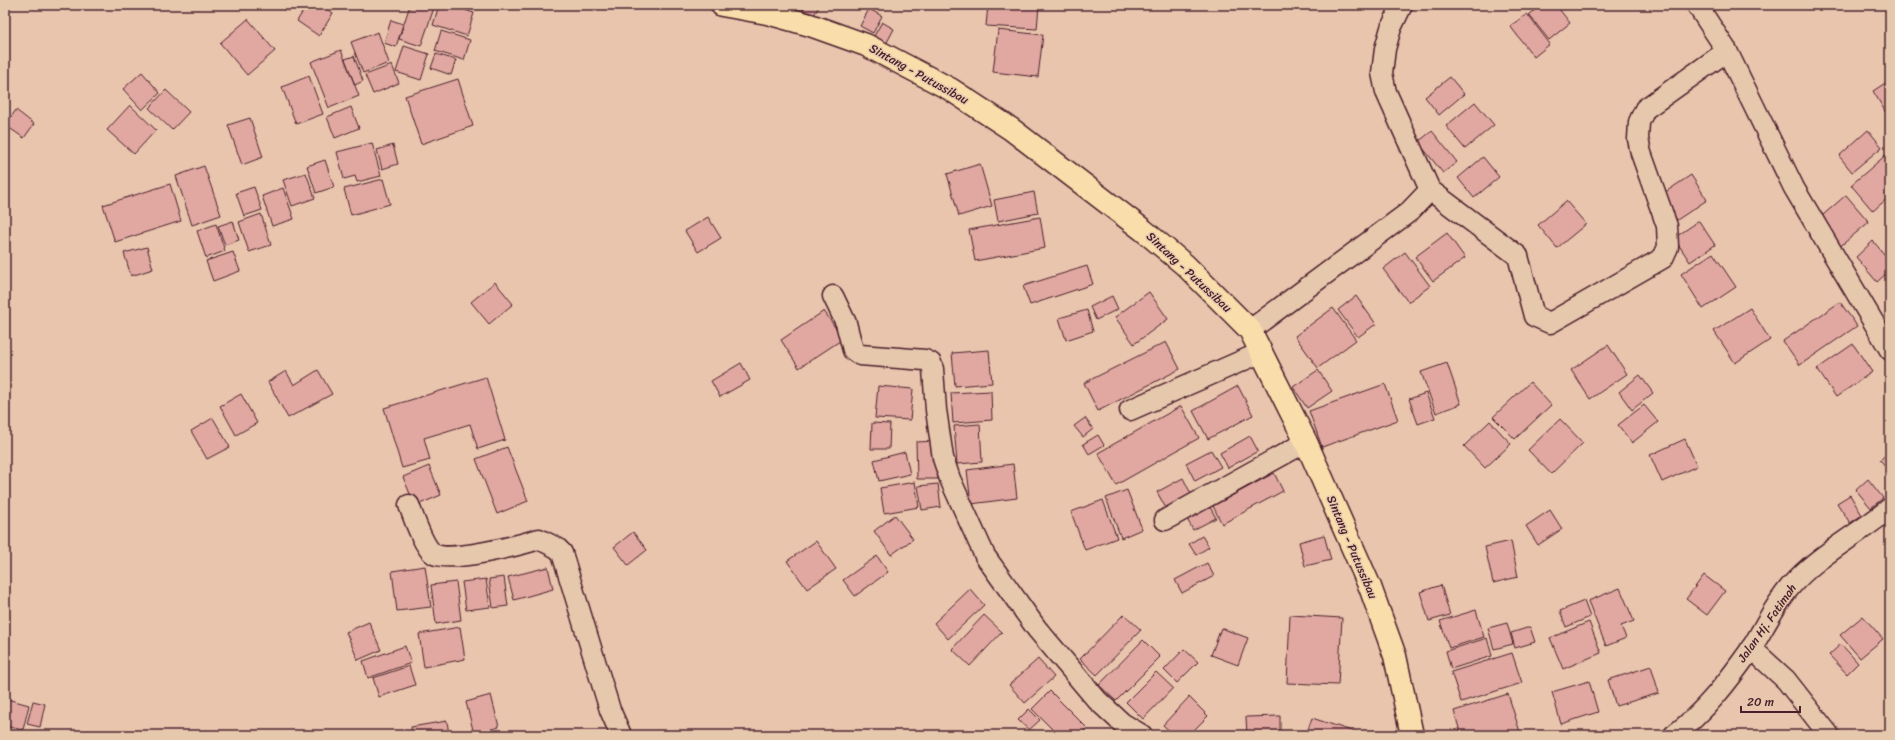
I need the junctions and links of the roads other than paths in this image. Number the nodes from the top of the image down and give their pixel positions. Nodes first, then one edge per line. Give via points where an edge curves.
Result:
1 (722, 5) edge
2 (1402, 5) edge
3 (1697, 5) edge
4 (1727, 51) junction
5 (1430, 190) junction
6 (834, 296) dead end
7 (1250, 330) junction
8 (1890, 350) edge
9 (1262, 352) junction
10 (1130, 410) dead end
11 (1306, 442) junction
12 (409, 505) dead end
13 (1890, 508) edge
14 (1164, 520) dead end
15 (1751, 648) junction
16 (621, 735) edge
17 (1142, 735) edge
18 (1412, 735) edge
19 (1674, 735) edge
20 (1830, 735) edge

1 - 7 highway, Sintang - Putussibau via 796,21 866,45 950,89 1011,130 1143,230 1185,265
2 - 5 street via 1385,48 1382,73 1386,92
3 - 4 street
4 - 5 street via 1645,109 1639,122 1638,139 1641,153 1667,226 1668,247 1663,258 1550,323 1534,316 1518,256
4 - 8 street via 1794,188
5 - 7 street via 1409,212
6 - 17 street via 846,323 853,350 860,355 925,360 931,363 934,369 943,458 985,556 1037,629 1097,700 1122,723
7 - 9 highway, Sintang - Putussibau
9 - 10 street
9 - 11 highway, Sintang - Putussibau
11 - 14 street
11 - 18 highway, Sintang - Putussibau via 1370,587 1395,656
12 - 16 street via 419,532 433,554 445,558 514,547 539,539 562,553 610,710
13 - 15 street, Jalan Hj. Fatimah via 1804,573 1780,599
15 - 19 street, Jalan Hj. Fatimah via 1707,707
15 - 20 street via 1786,680

